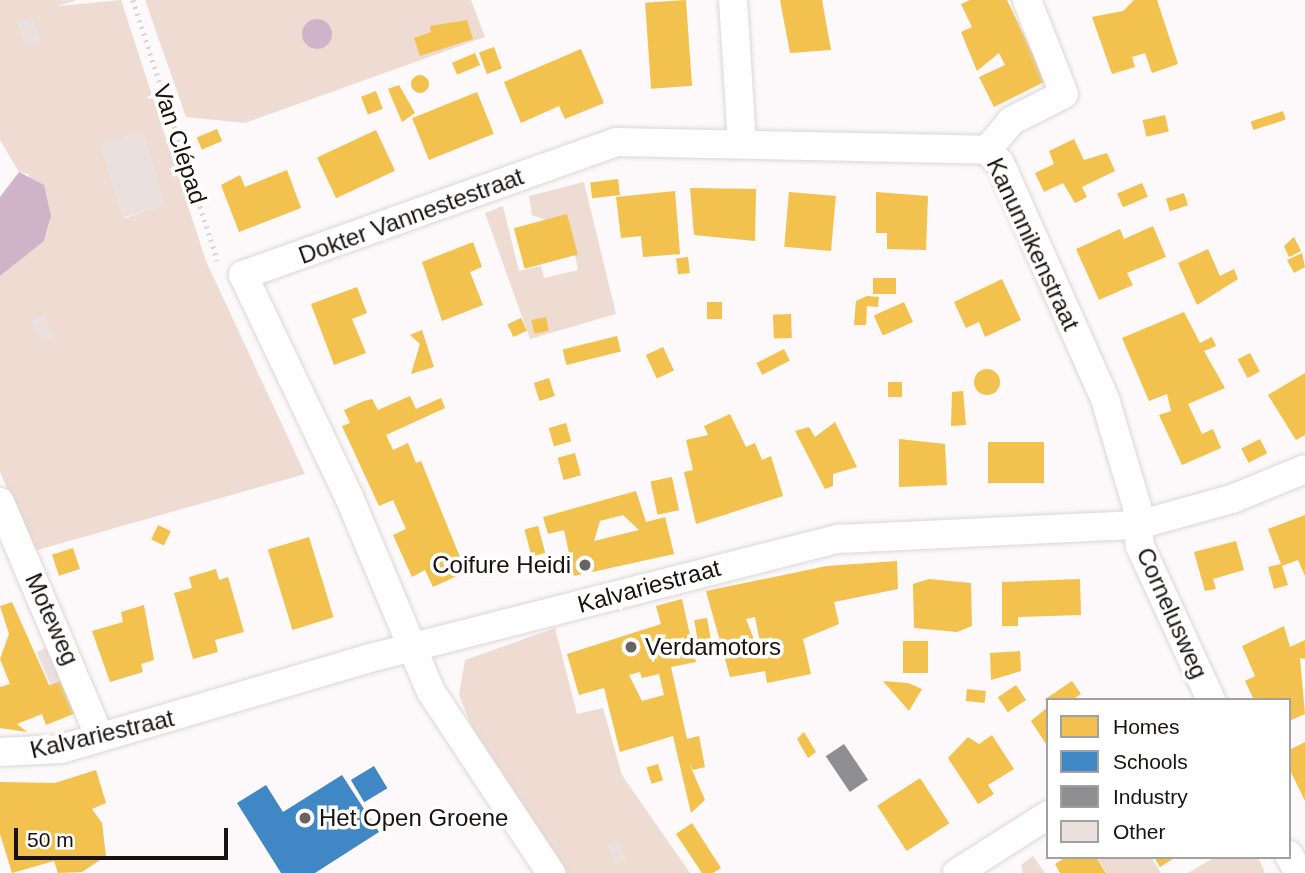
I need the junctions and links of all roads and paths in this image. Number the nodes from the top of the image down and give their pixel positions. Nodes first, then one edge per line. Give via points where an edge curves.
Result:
1 (133, 0) edge
2 (733, 0) edge
3 (1027, 0) edge
4 (742, 143) junction
5 (987, 150) junction
6 (243, 275) junction
7 (1305, 469) edge
8 (0, 502) edge
9 (1138, 525) junction
10 (412, 650) junction
11 (1209, 698) edge
12 (100, 738) junction
13 (0, 752) edge
14 (1046, 816) edge
15 (551, 873) edge
16 (957, 873) edge

1 - 6 path, Van Clépad via 219,261
2 - 4 street
3 - 5 street, Kanunnikenstraat via 1064,94 1011,121
4 - 5 street, Dokter Vannestestraat
4 - 6 street, Dokter Vannestestraat via 616,142
5 - 9 street, Kanunnikenstraat via 1000,163 1105,399
6 - 10 street via 349,497
7 - 9 street, Kalvariestraat via 1232,499
8 - 12 street, Moteweg
9 - 10 street, Kalvariestraat via 838,539
9 - 11 street, Cornelusweg via 1140,545
10 - 12 street, Kalvariestraat
10 - 15 street via 431,692
12 - 13 street, Kalvariestraat via 61,748
14 - 16 street

